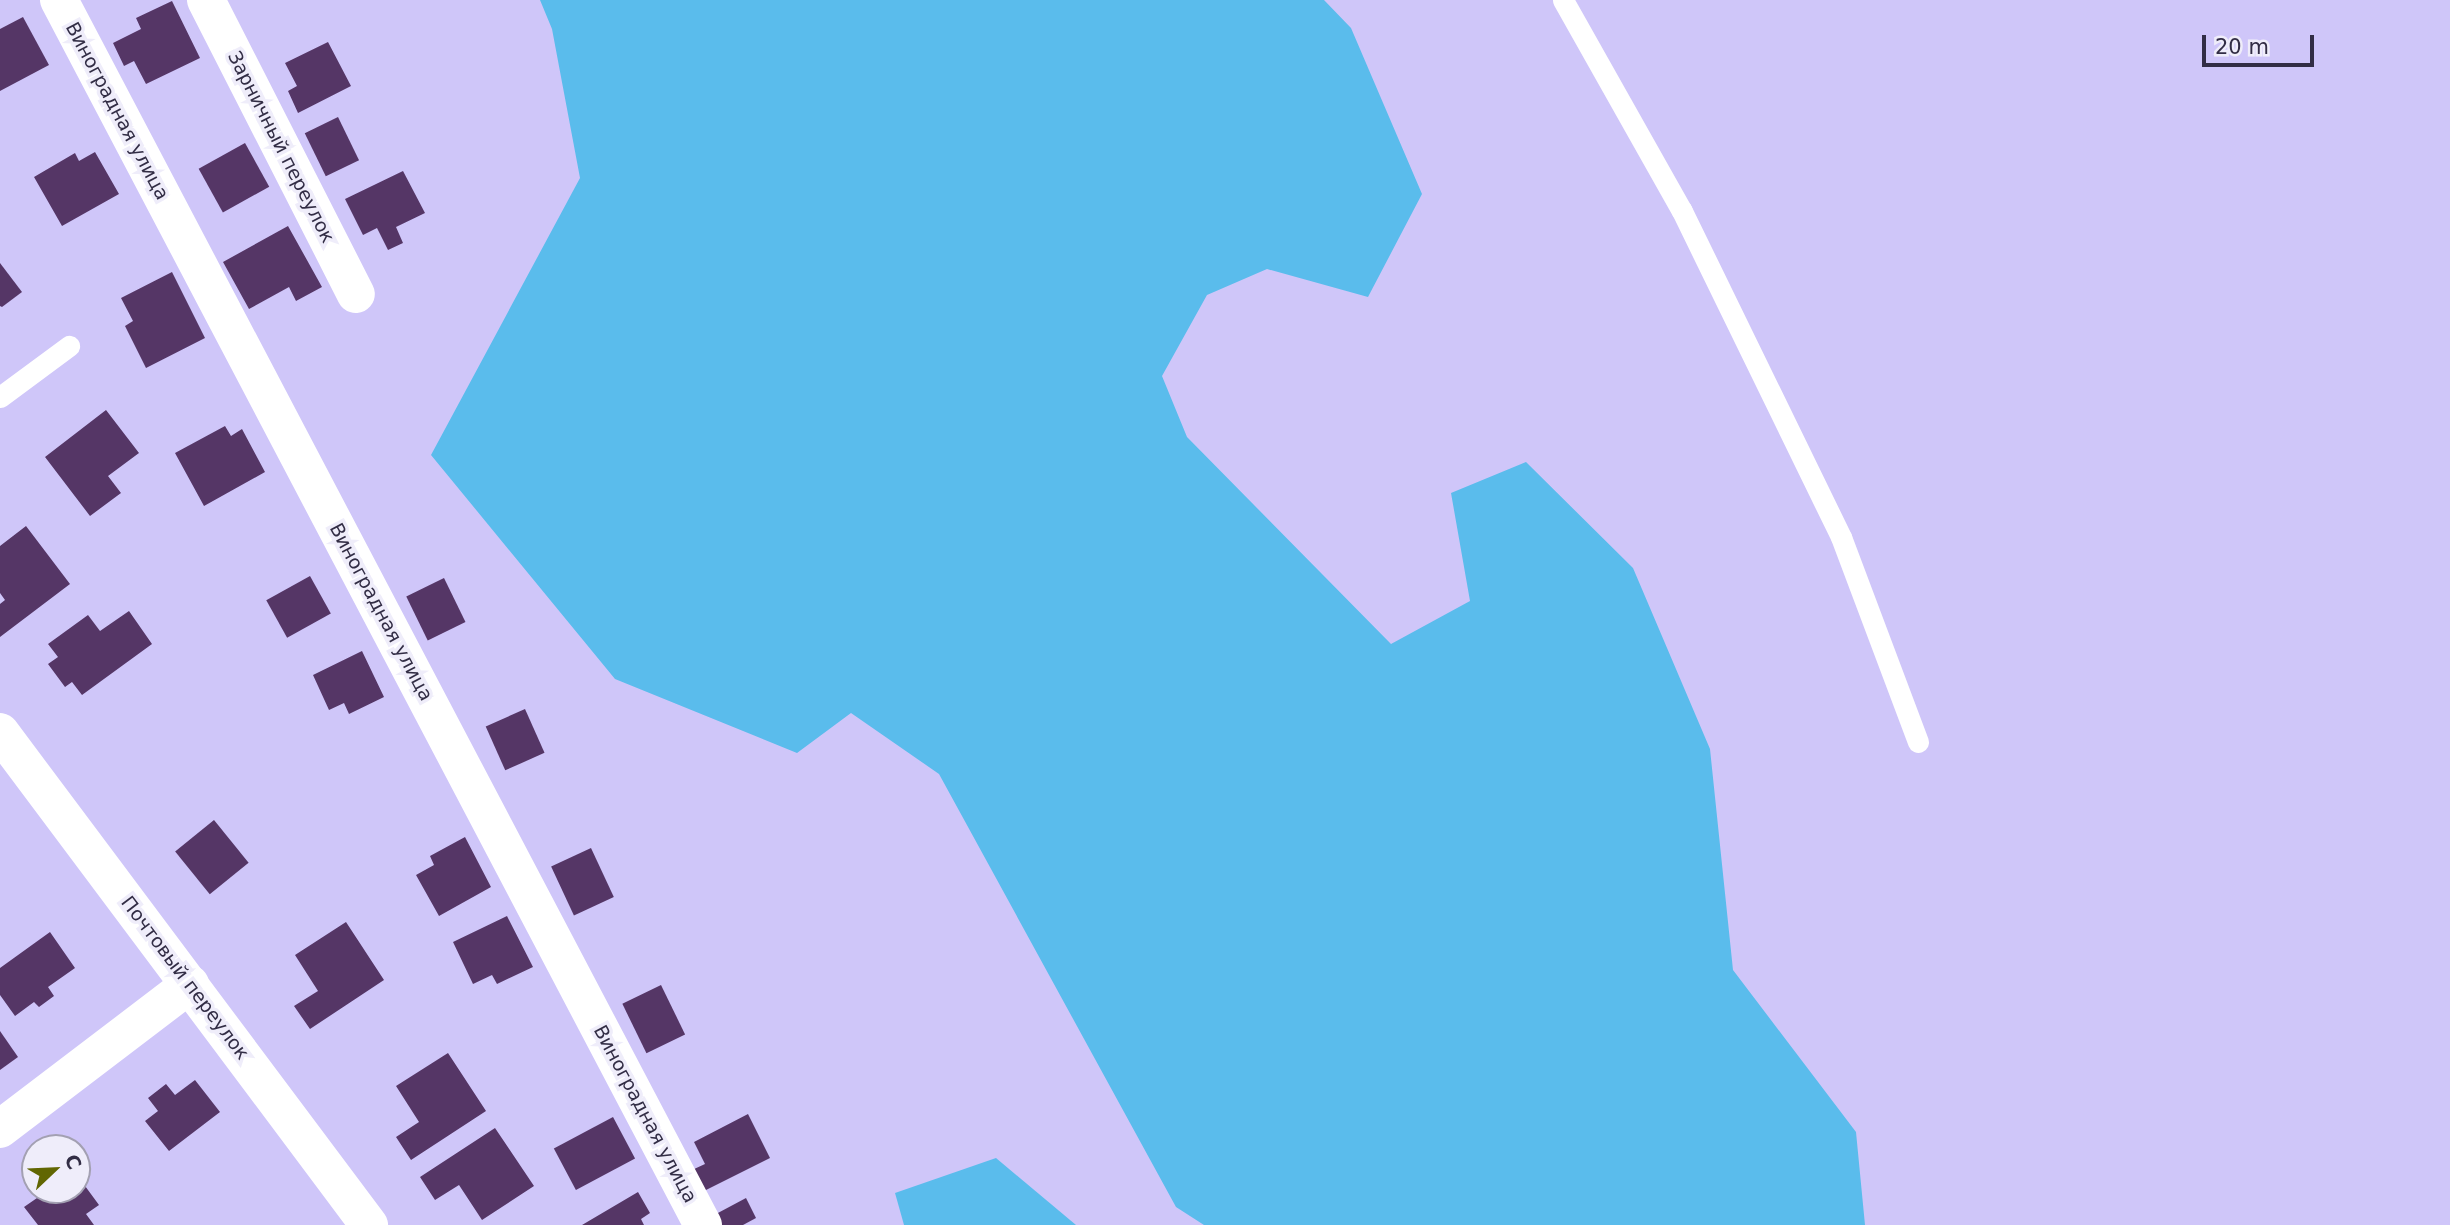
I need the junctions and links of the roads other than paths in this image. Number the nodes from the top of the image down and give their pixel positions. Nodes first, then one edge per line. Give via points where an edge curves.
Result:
1 (59, 0) edge
2 (206, 0) edge
3 (1563, 0) edge
4 (356, 294) dead end
5 (69, 346) dead end
6 (0, 397) edge
7 (0, 732) edge
8 (1918, 742) dead end
9 (190, 984) junction
10 (0, 1129) edge
11 (369, 1225) edge
12 (703, 1225) edge

1 - 12 street, Виноградная улица
2 - 4 street, Зарничный переулок
3 - 8 lane via 1682,211 1841,537
5 - 6 lane
7 - 9 street, Почтовый переулок
9 - 10 street
9 - 11 street, Почтовый переулок

